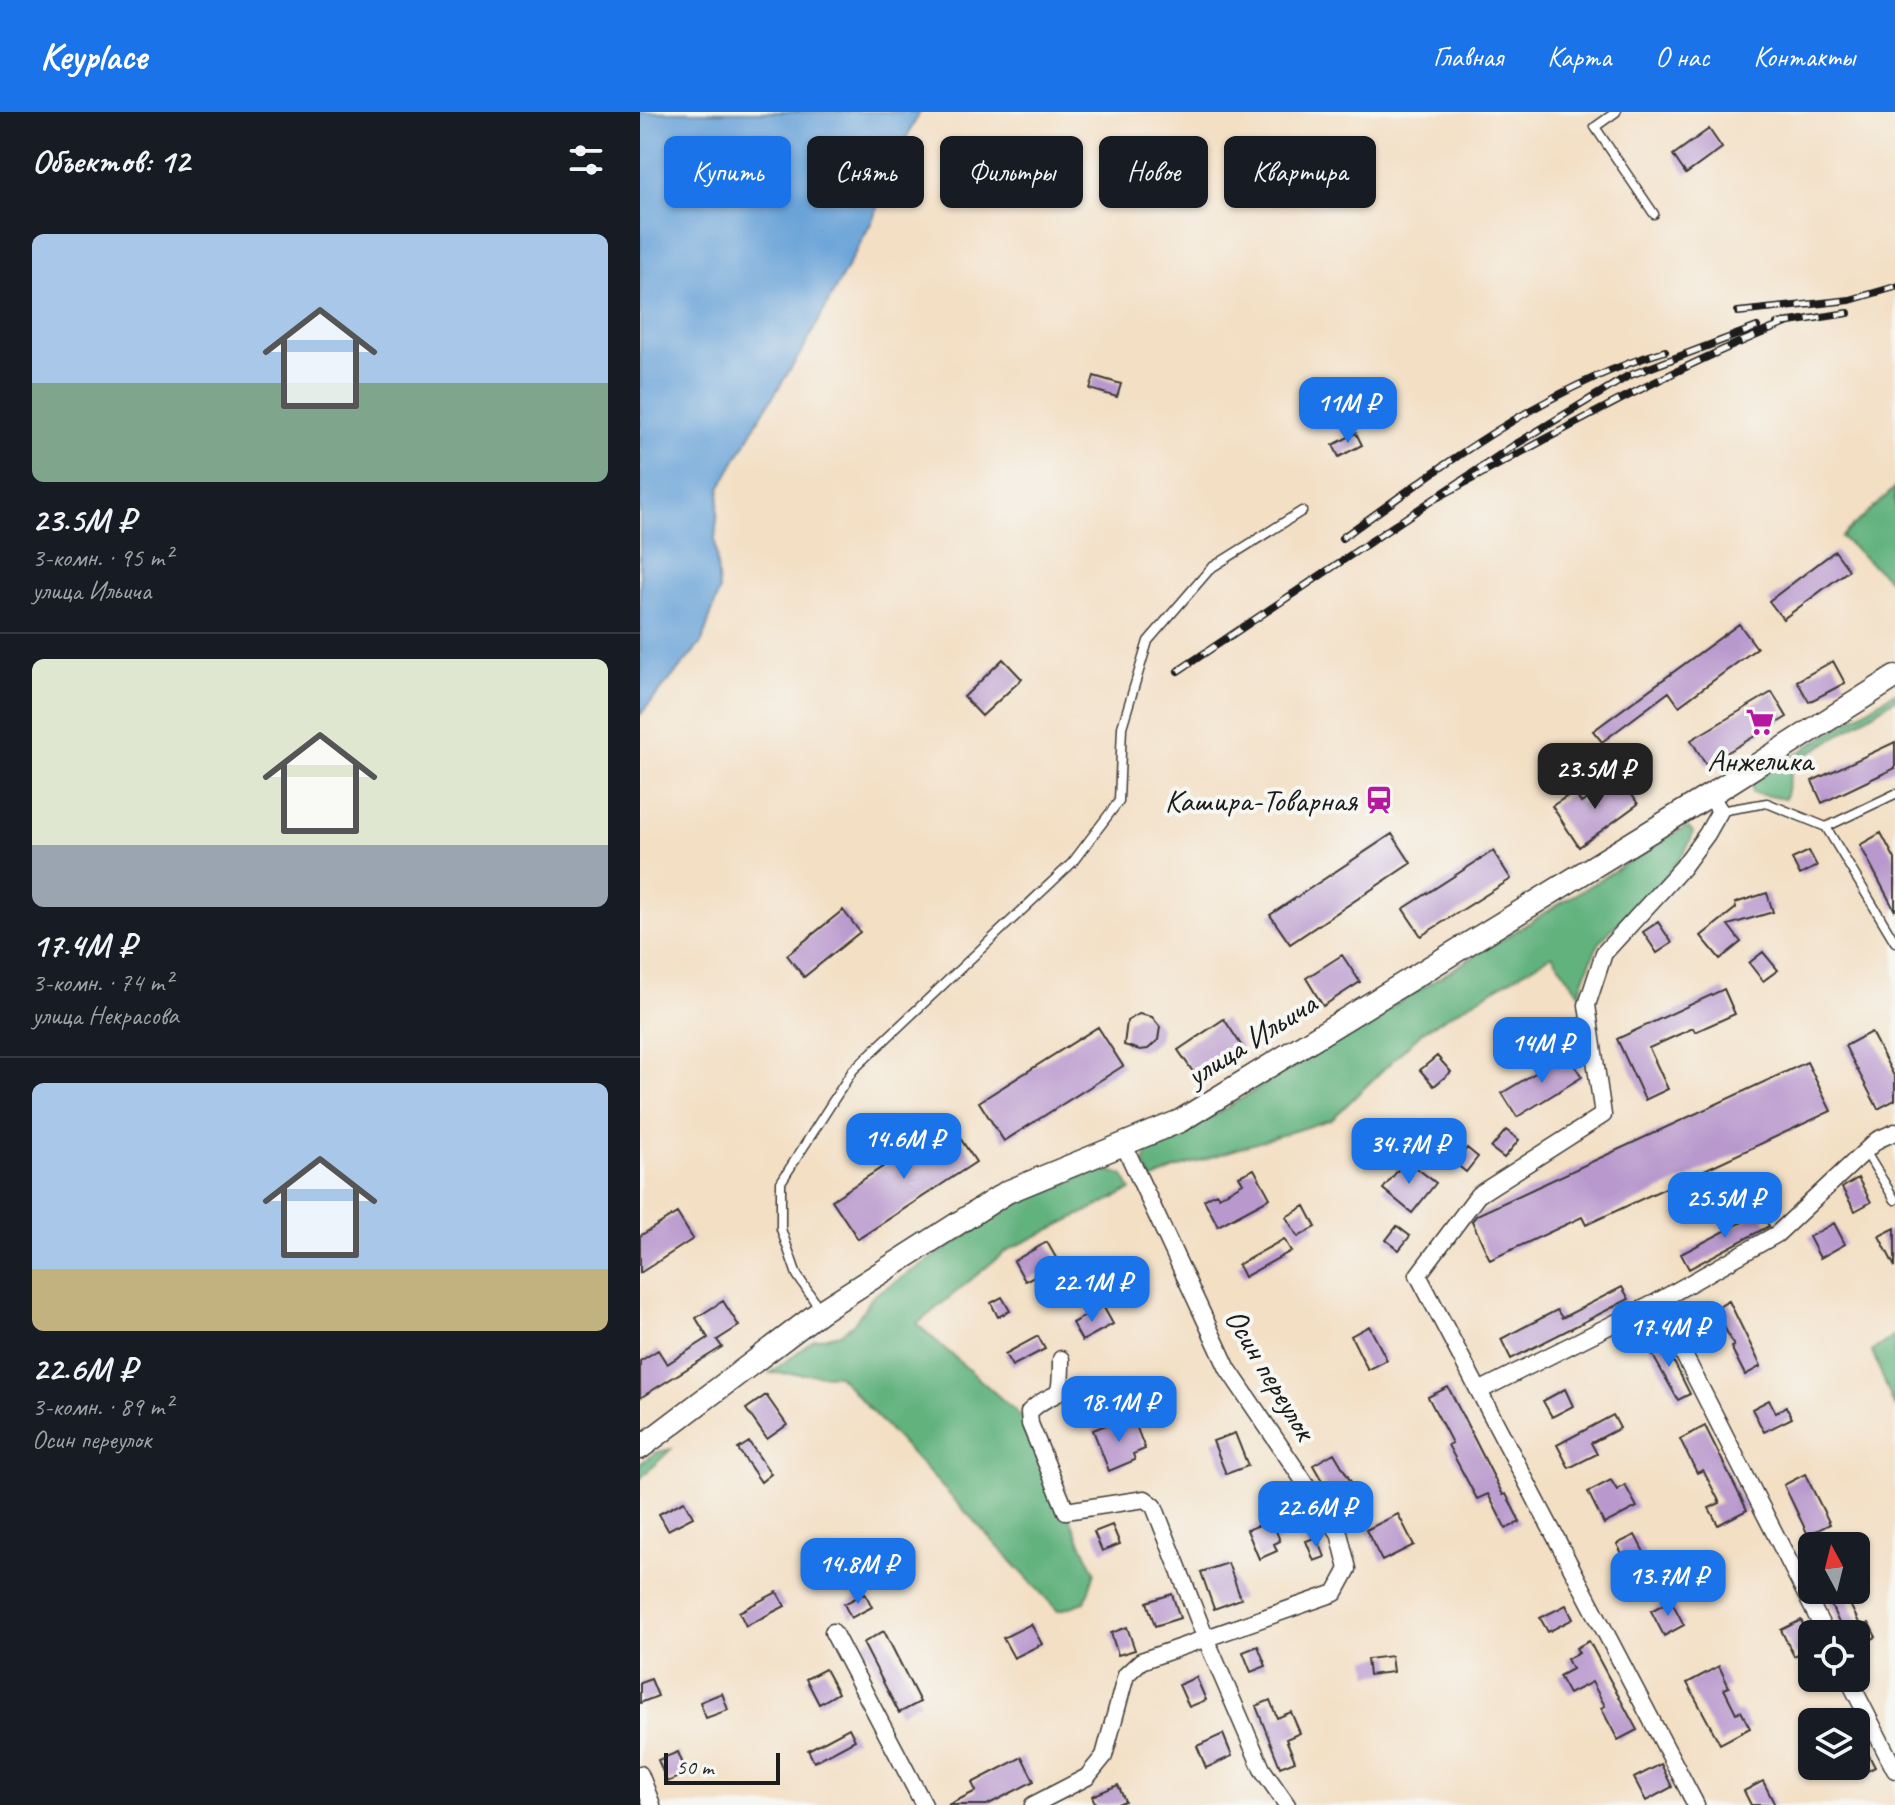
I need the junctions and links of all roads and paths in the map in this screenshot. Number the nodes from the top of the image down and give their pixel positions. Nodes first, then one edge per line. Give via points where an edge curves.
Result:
1 (1616, 112) edge
2 (1654, 214) dead end
3 (1302, 511) dead end
4 (1895, 677) edge
5 (1895, 794) edge
6 (1715, 803) junction
7 (1826, 827) junction
8 (1895, 942) edge
9 (1895, 1132) edge
10 (1123, 1143) junction
11 (1865, 1151) junction
12 (1895, 1200) edge
13 (1657, 1302) junction
14 (821, 1311) junction
15 (1061, 1359) dead end
16 (1479, 1391) junction
17 (640, 1448) edge
18 (1819, 1620) edge
19 (833, 1632) dead end
20 (1206, 1639) junction
21 (1857, 1692) edge
22 (1888, 1739) edge
23 (1895, 1770) edge
24 (640, 1774) edge
25 (652, 1805) edge
26 (924, 1805) edge
27 (1033, 1805) edge
28 (1287, 1805) edge
29 (1696, 1805) edge

1 - 2 lane via 1595,127
3 - 14 lane via 1211,568 1148,641 1122,727 1119,801 1072,863 853,1070 781,1182 781,1229 797,1275
4 - 6 street, улица Ильича
5 - 7 lane
6 - 7 lane via 1767,803
6 - 10 street, улица Ильича via 1180,1121
6 - 16 street via 1707,834 1682,868 1604,953 1587,1005 1603,1115 1478,1195 1418,1275
7 - 8 lane
9 - 11 street
10 - 14 street, улица Ильича via 1007,1192
10 - 20 street, Осин переулок via 1228,1369 1339,1533 1348,1569 1335,1593
11 - 12 lane
11 - 13 street via 1777,1234
13 - 16 street
13 - 18 street
14 - 17 street, улица Ильича
15 - 20 street via 1061,1391 1029,1412 1066,1511 1145,1499 1154,1506
16 - 29 street
19 - 26 street
20 - 27 street, Осин переулок via 1141,1661 1126,1675 1104,1756 1087,1777
20 - 28 street via 1262,1769
21 - 22 street
22 - 23 street
24 - 25 street

